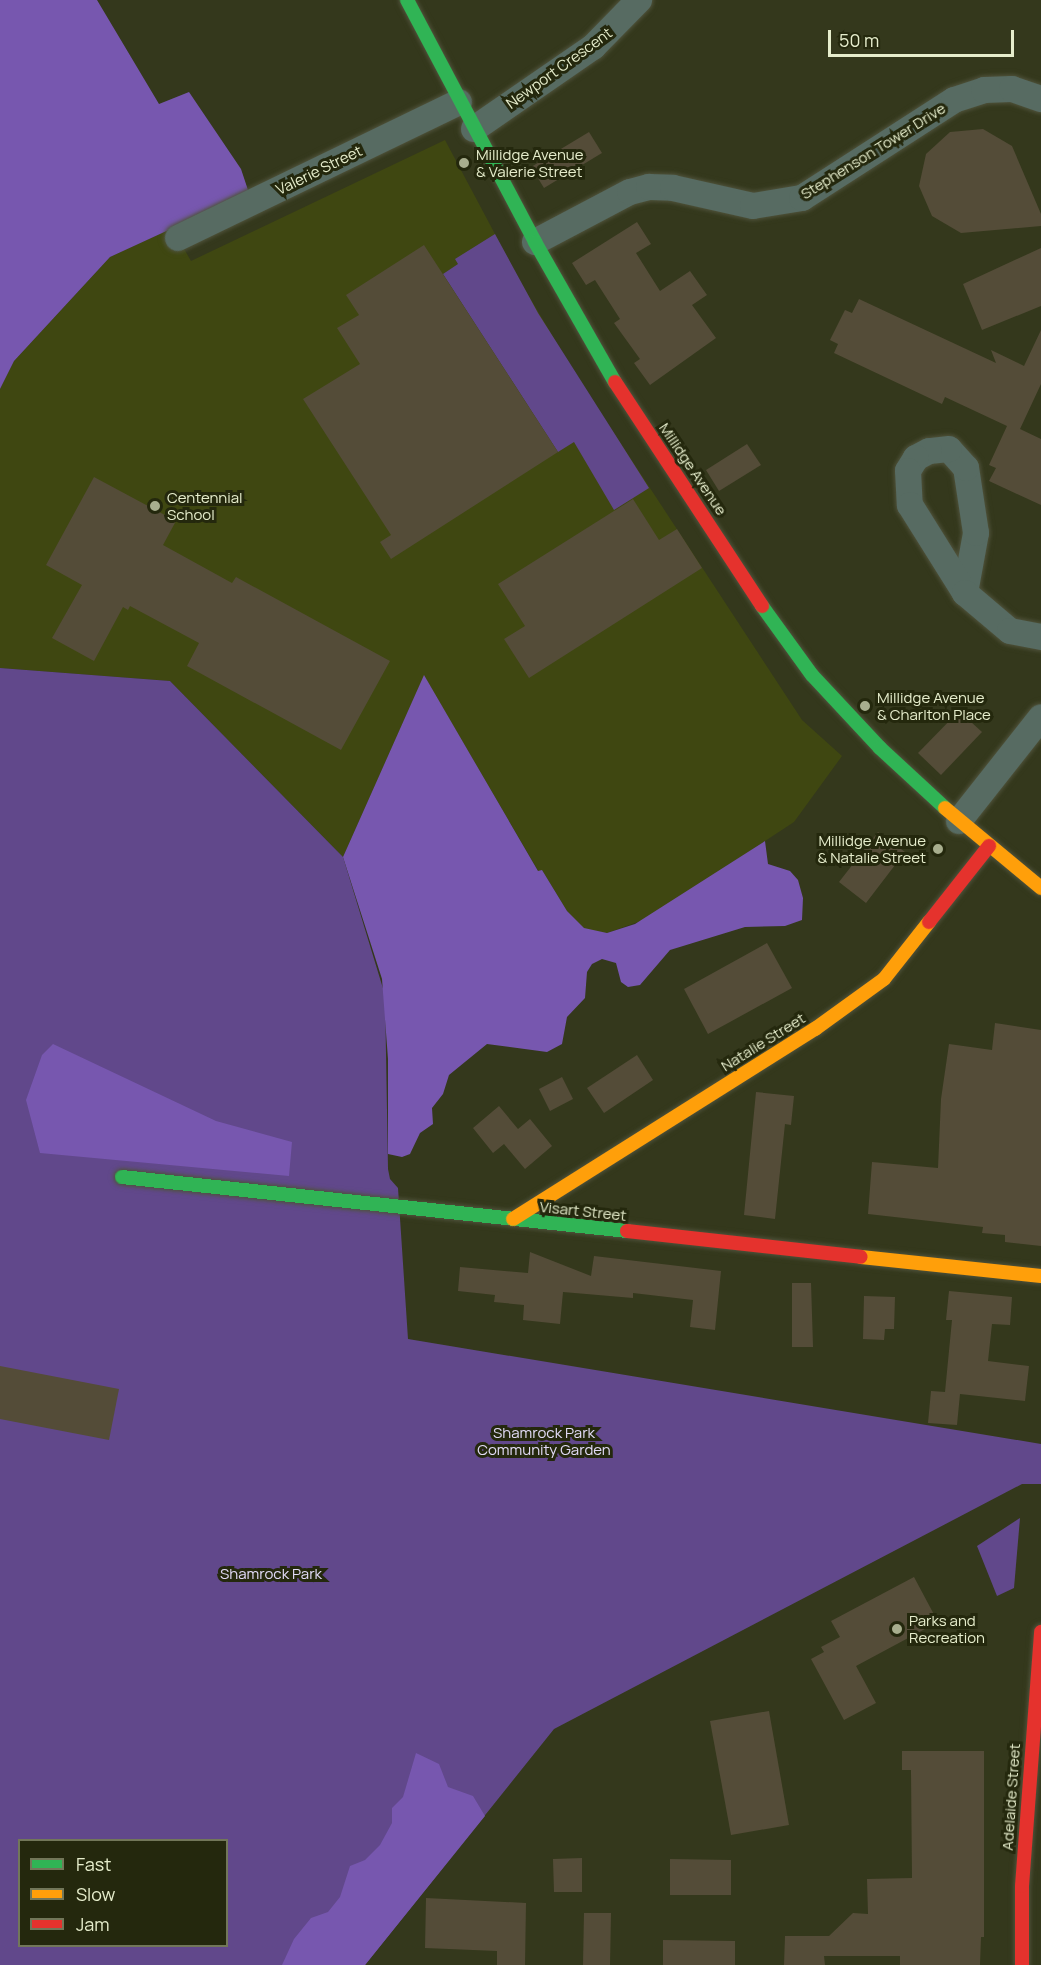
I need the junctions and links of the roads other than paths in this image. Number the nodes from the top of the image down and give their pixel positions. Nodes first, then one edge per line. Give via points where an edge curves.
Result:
1 (407, 0) edge
2 (639, 0) edge
3 (1041, 99) edge
4 (459, 102) junction
5 (474, 129) junction
6 (178, 238) dead end
7 (535, 242) junction
8 (965, 593) junction
9 (1041, 638) edge
10 (1041, 717) edge
11 (959, 821) junction
12 (989, 846) junction
13 (1041, 888) edge
14 (122, 1177) dead end
15 (513, 1219) junction
16 (1041, 1276) edge
17 (1041, 1632) edge
18 (1028, 1951) edge

1 - 4 street, Millidge Avenue
2 - 5 street, Newport Crescent via 593,47
3 - 7 street, Stephenson Tower Drive via 1011,89 984,90 954,100 802,198 753,206 673,188 649,187 630,192
4 - 5 street, Millidge Avenue
4 - 6 street, Valerie Street
5 - 7 street, Millidge Avenue
7 - 11 street, Millidge Avenue via 621,392 783,638 880,748
8 - 8 street via 976,533 966,468 949,449 929,451 916,458 908,471 910,505
8 - 9 street via 1010,631
10 - 11 street
11 - 12 street, Millidge Avenue
12 - 13 street, Millidge Avenue
12 - 15 street, Natalie Street via 884,979 815,1029
14 - 15 street, Visart Street
15 - 16 street, Visart Street
17 - 18 street, Adelaide Street via 1028,1782

